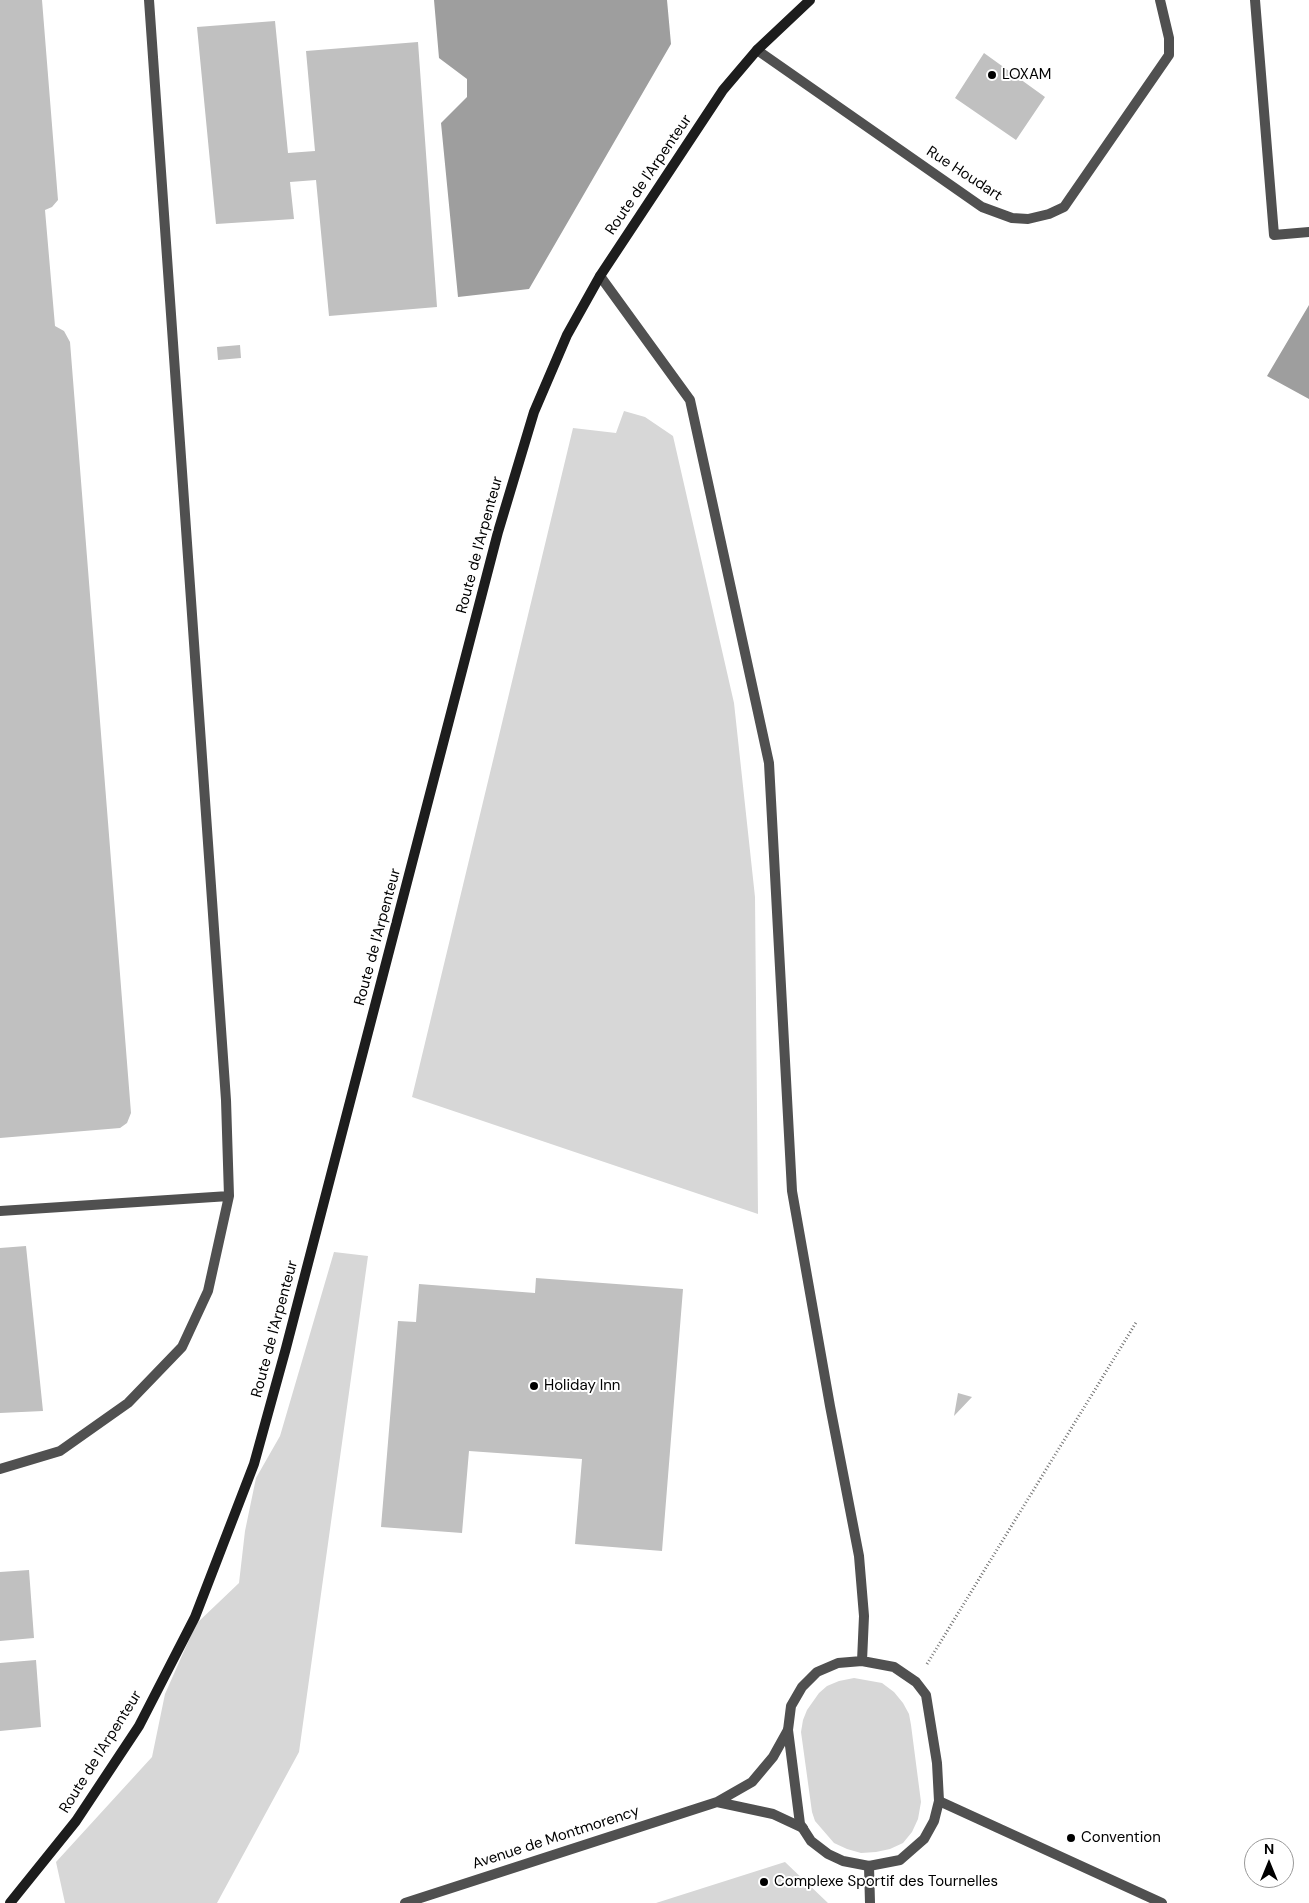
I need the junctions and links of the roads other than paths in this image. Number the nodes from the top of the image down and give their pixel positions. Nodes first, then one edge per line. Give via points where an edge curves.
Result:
1 (149, 0) edge
2 (810, 0) edge
3 (1160, 0) edge
4 (1255, 0) edge
5 (757, 50) junction
6 (1309, 232) edge
7 (600, 276) junction
8 (229, 1196) junction
9 (0, 1210) edge
10 (0, 1469) edge
11 (862, 1661) junction
12 (788, 1730) junction
13 (939, 1801) junction
14 (716, 1802) junction
15 (803, 1828) junction
16 (869, 1866) junction
17 (10, 1903) edge
18 (405, 1903) edge
19 (870, 1903) edge
20 (1162, 1903) edge

1 - 8 street via 226,1090
2 - 5 main road, Route de l'Arpenteur
3 - 5 street, Rue Houdart via 1169,38 1169,55 1064,207 1028,219 1012,218 982,207
4 - 6 street via 1274,235
5 - 7 main road, Route de l'Arpenteur via 723,90
7 - 11 street via 690,400 769,763 792,1191 859,1556 864,1616
7 - 17 main road, Route de l'Arpenteur via 567,335 534,412 498,532 254,1464 196,1617 139,1726 76,1821
8 - 9 street
8 - 10 street via 208,1291 182,1347 128,1403 60,1450
11 - 12 street via 838,1663 817,1672 802,1687 791,1706
11 - 13 street via 894,1667 916,1682 926,1695
12 - 14 street, Avenue de Montmorency via 773,1757 752,1782
12 - 15 street via 794,1786
13 - 16 street via 934,1821 924,1840 900,1860
13 - 20 street
14 - 15 street, Avenue de Montmorency via 773,1814
14 - 18 street, Avenue de Montmorency
15 - 16 street via 811,1840 828,1854 843,1861
16 - 19 street

